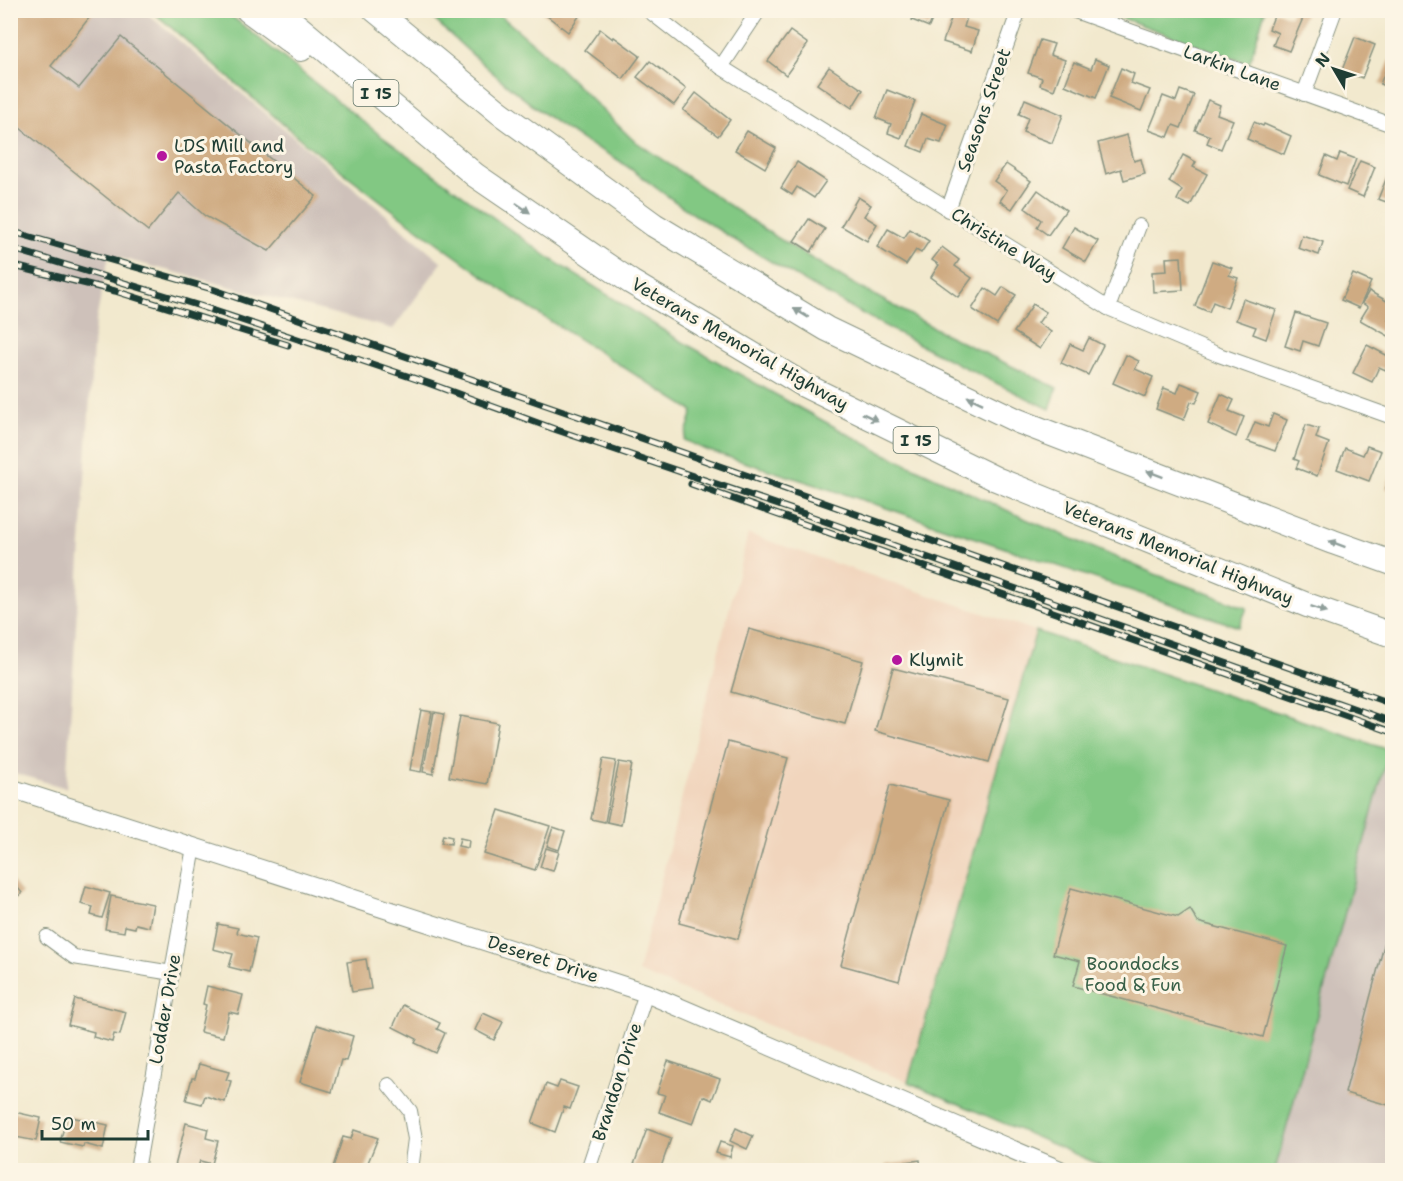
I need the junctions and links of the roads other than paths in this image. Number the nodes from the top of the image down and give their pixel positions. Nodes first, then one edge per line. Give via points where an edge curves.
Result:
1 (248, 10) edge
2 (278, 10) edge
3 (375, 10) edge
4 (401, 10) edge
5 (648, 10) edge
6 (759, 10) edge
7 (1019, 10) edge
8 (1072, 10) edge
9 (1335, 10) edge
10 (722, 67) junction
11 (1304, 94) junction
12 (499, 112) junction
13 (1392, 125) edge
14 (475, 175) junction
15 (948, 210) junction
16 (1138, 226) dead end
17 (1108, 308) junction
18 (1392, 417) edge
19 (1392, 563) edge
20 (1392, 635) edge
21 (10, 788) edge
22 (194, 847) junction
23 (47, 937) dead end
24 (172, 973) junction
25 (646, 993) junction
26 (389, 1084) dead end
27 (137, 1170) edge
28 (411, 1170) edge
29 (588, 1170) edge
30 (1060, 1170) edge

1 - 14 highway
2 - 14 highway, Veterans Memorial Highway / I 15
3 - 12 highway
4 - 12 highway
5 - 10 street, Christine Way
6 - 10 street
7 - 15 street, Seasons Street
8 - 11 street, Larkin Lane
9 - 11 street
10 - 15 street, Christine Way
11 - 13 street, Larkin Lane
19 -> 12 highway via 1018,421 827,328 654,225
14 -> 20 highway, Veterans Memorial Highway / I 15 via 631,282 804,386 996,479 1307,605
15 - 17 street, Christine Way
16 - 17 street
17 - 18 street, Christine Way via 1219,355
21 - 22 street, Deseret Drive
22 - 24 street, Lodder Drive
22 - 25 street, Deseret Drive
23 - 24 street via 74,957
24 - 27 street, Lodder Drive
25 - 29 street, Brandon Drive
25 - 30 street, Deseret Drive
26 - 28 street via 410,1112 415,1139

